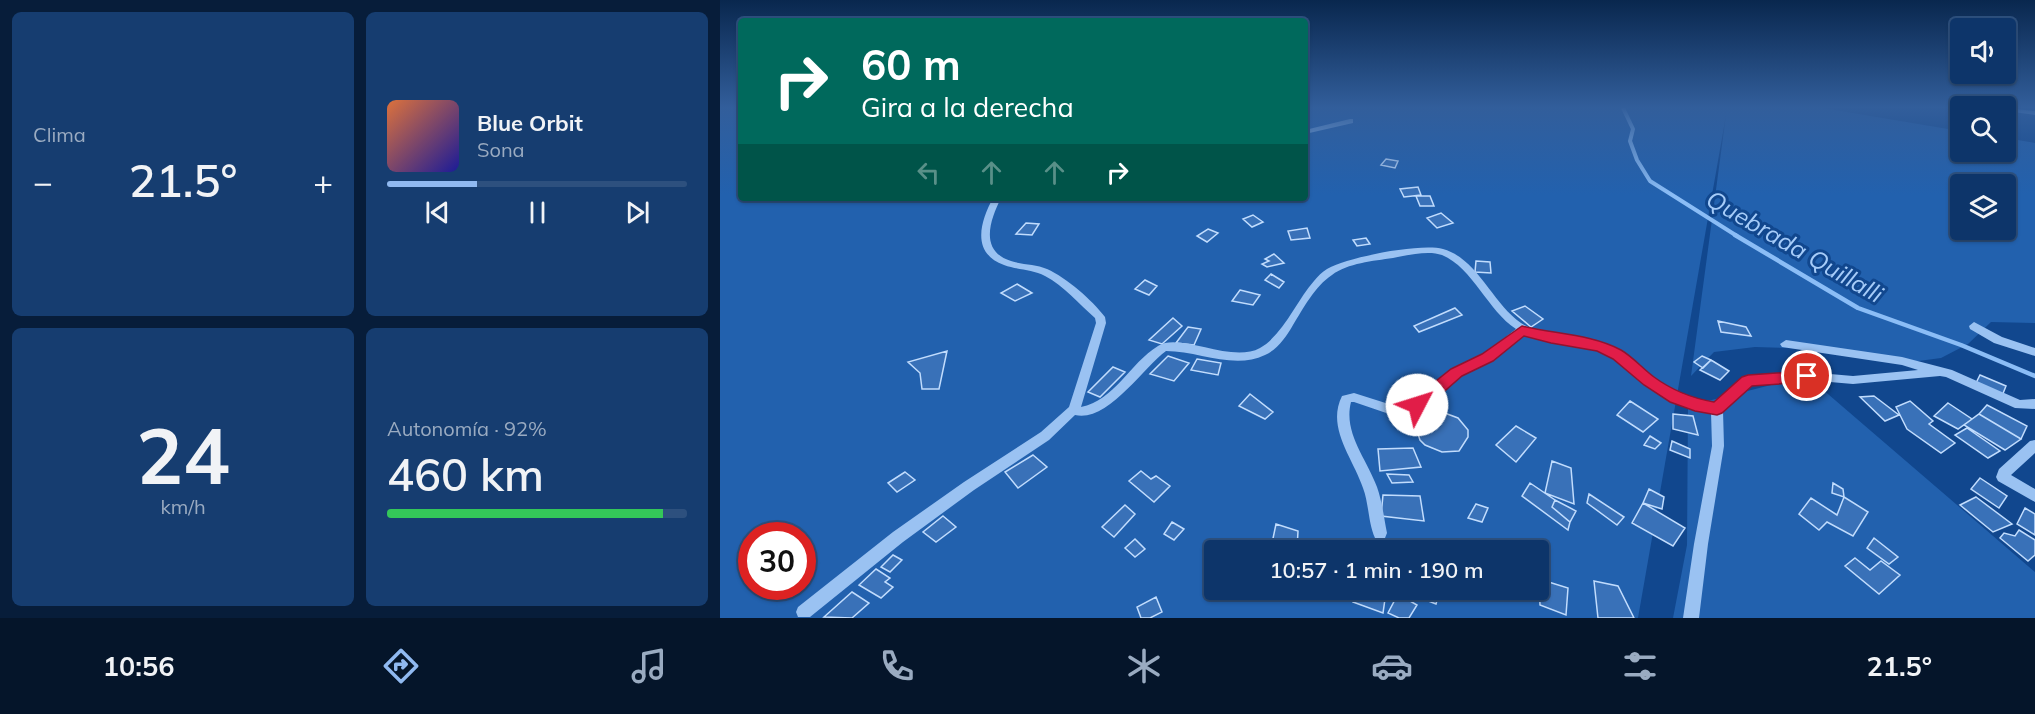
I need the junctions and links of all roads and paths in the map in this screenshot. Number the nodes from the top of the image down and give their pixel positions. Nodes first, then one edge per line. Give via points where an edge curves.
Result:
1 (996, 201) edge
2 (1974, 326) dead end
3 (1522, 330) junction
4 (1786, 344) dead end
5 (2035, 352) edge
6 (1940, 372) junction
7 (2035, 404) edge
8 (2019, 405) junction
9 (1074, 409) junction
10 (1717, 409) junction
11 (2035, 412) edge
12 (2035, 445) edge
13 (2035, 496) edge
14 (1380, 533) dead end
15 (804, 612) dead end
16 (1691, 618) edge

1 - 9 street via 984,230 985,244 992,255 1049,273 1100,317
2 - 5 street via 1998,340
3 - 9 street via 1447,253 1378,257 1341,265 1327,273 1280,337 1263,351 1235,356 1164,347 1112,395 1085,412
3 - 10 street via 1601,347 1618,355 1675,398
3 - 14 street via 1488,357 1457,372 1408,411 1395,411 1354,397 1346,399 1342,409 1346,434 1370,487
4 - 6 street via 1902,361
6 - 8 street
6 - 10 street via 1852,380 1807,376 1748,381
7 - 8 street
8 - 11 street
9 - 15 street via 1046,436 898,537
10 - 16 street via 1718,446
12 - 13 street via 2003,477

